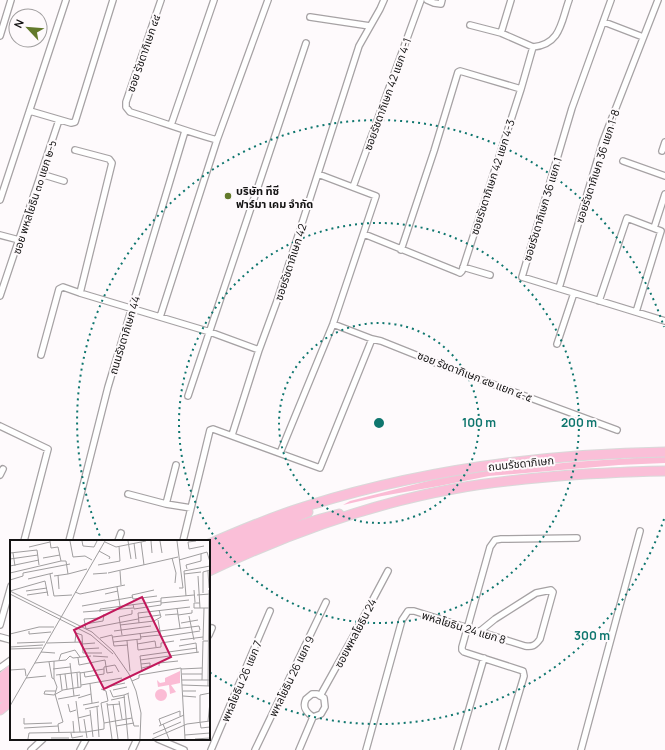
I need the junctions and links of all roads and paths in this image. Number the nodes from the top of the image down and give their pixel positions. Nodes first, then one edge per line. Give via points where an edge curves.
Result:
1 (11, 0) edge
2 (66, 0) edge
3 (113, 0) edge
4 (161, 0) edge
5 (214, 0) edge
6 (268, 0) edge
7 (384, 0) edge
8 (421, 0) edge
9 (427, 0) edge
10 (511, 0) edge
11 (569, 0) edge
12 (611, 0) edge
13 (658, 0) edge
14 (442, 2) edge
15 (310, 17) dead end
16 (604, 22) junction
17 (470, 25) dead end
18 (370, 26) junction
19 (501, 33) junction
20 (0, 36) edge
21 (644, 37) junction
22 (306, 43) dead end
23 (533, 47) junction
24 (521, 89) junction
25 (30, 111) junction
26 (59, 120) junction
27 (171, 124) junction
28 (185, 131) junction
29 (217, 140) junction
30 (665, 142) edge
31 (75, 150) dead end
32 (662, 151) dead end
33 (623, 161) dead end
34 (41, 174) junction
35 (318, 174) junction
36 (665, 176) edge
37 (64, 181) dead end
38 (353, 187) junction
39 (665, 194) edge
40 (0, 200) edge
41 (654, 228) junction
42 (364, 234) junction
43 (0, 235) edge
44 (19, 240) junction
45 (401, 250) junction
46 (463, 267) junction
47 (490, 275) dead end
48 (560, 288) junction
49 (80, 293) junction
50 (574, 293) junction
51 (0, 296) edge
52 (599, 301) junction
53 (132, 308) junction
54 (636, 312) junction
55 (160, 317) junction
56 (665, 321) edge
57 (333, 324) junction
58 (210, 332) junction
59 (372, 340) junction
60 (557, 344) dead end
61 (259, 350) junction
62 (41, 355) dead end
63 (188, 396) dead end
64 (0, 426) edge
65 (617, 430) dead end
66 (232, 435) junction
67 (665, 452) edge
68 (280, 453) junction
69 (176, 466) dead end
70 (665, 471) edge
71 (378, 486) junction
72 (128, 494) dead end
73 (166, 504) junction
74 (384, 505) junction
75 (191, 508) junction
76 (640, 531) dead end
77 (121, 533) dead end
78 (577, 538) dead end
79 (24, 540) edge
80 (69, 540) edge
81 (118, 540) edge
82 (183, 540) edge
83 (210, 544) edge
84 (210, 553) edge
85 (210, 561) edge
86 (210, 571) edge
87 (388, 571) dead end
88 (10, 590) edge
89 (326, 602) dead end
90 (270, 611) dead end
91 (0, 625) edge
92 (212, 628) dead end
93 (467, 629) junction
94 (479, 632) junction
95 (210, 633) edge
96 (0, 637) edge
97 (10, 640) edge
98 (484, 658) junction
99 (10, 661) edge
100 (0, 668) edge
101 (10, 671) edge
102 (0, 679) edge
103 (10, 680) edge
104 (0, 687) edge
105 (10, 691) edge
106 (320, 696) junction
107 (0, 698) edge
108 (10, 702) edge
109 (0, 710) edge
110 (313, 718) junction
111 (42, 740) edge
112 (85, 740) edge
113 (137, 740) edge
114 (167, 741) edge
115 (31, 750) edge
116 (80, 750) edge
117 (132, 750) edge
118 (184, 750) edge
119 (211, 750) edge
120 (255, 750) edge
121 (299, 750) edge
122 (366, 750) edge
123 (457, 750) edge
124 (502, 750) edge
125 (581, 750) edge

1 - 20 street
2 - 25 street
3 - 26 street via 75,122
4 - 27 street, ซอย รัชดาภิเษก ๔๔ via 126,107 130,112
5 - 27 street
6 - 29 street
7 - 18 street, ซอยรัชดาภิเษก 42
8 - 38 street, ซอยรัชดาภิเษก 42 แยก 4-1
9 - 14 street via 434,3
10 - 19 street
11 - 23 street via 557,34 550,42
12 - 16 street, ซอยรัชดาภิเษก 36 แยก 1
13 - 21 street, ซอยรัชดาภิเษก 36 แยก 1-8
15 - 18 street
16 - 21 street
16 - 48 street, ซอยรัชดาภิเษก 36 แยก 1 via 572,108 522,277
17 - 19 street
18 - 35 street, ซอยรัชดาภิเษก 42 via 359,46
19 - 23 street
21 - 48 street, ซอยรัชดาภิเษก 36 แยก 1-8 via 603,141
22 - 58 street
23 - 24 street, ซอยรัชดาภิเษก 42 แยก 4-3
24 - 45 street via 458,72
24 - 46 street, ซอยรัชดาภิเษก 42 แยก 4-3
25 - 26 street
25 - 40 street
26 - 34 street, ซอย พหลโยธิน ๓๐ แยก ๒-๖
27 - 28 street
28 - 29 street
28 - 53 street, ถนนรัชดาภิเษก 44
29 - 55 street
30 - 32 street
31 - 49 street via 109,159 112,163
33 - 36 street
34 - 37 street
34 - 44 street, ซอย พหลโยธิน ๓๐ แยก ๒-๖
35 - 38 street
35 - 61 street, ซอยรัชดาภิเษก 42
38 - 42 street via 376,196
39 - 41 street
41 - 52 street via 626,219
41 - 54 street via 661,231
42 - 45 street
42 - 57 street
43 - 44 street
44 - 51 street, ซอย พหลโยธิน ๓๐ แยก ๒-๖
45 - 46 street via 460,273
46 - 47 street
48 - 50 street, ซอยรัชดาภิเษก 36 แยก 1
49 - 53 street
49 - 62 street via 63,287 59,289
50 - 52 street, ซอยรัชดาภิเษก 36 แยก 1
50 - 60 street
52 - 54 street, ซอยรัชดาภิเษก 36 แยก 1
53 - 55 street
53 - 80 street, ถนนรัชดาภิเษก 44 via 108,388
54 - 56 street, ซอยรัชดาภิเษก 36 แยก 1
55 - 58 street
57 - 59 street, ซอย รัชดาภิเษก ๔๒ แยก ๔-๕
57 - 68 street
58 - 61 street
58 - 63 street
59 - 65 street, ซอย รัชดาภิเษก ๔๒ แยก ๔-๕ via 381,341
59 - 68 street via 320,468
61 - 66 street, ซอยรัชดาภิเษก 42
64 - 79 street via 48,449
66 - 68 street
66 - 75 street via 210,430
67 - 71 main road, ถนนรัชดาภิเษก via 600,455 487,466
69 - 73 street
70 - 74 main road, ถนนรัชดาภิเษก via 515,480 453,489
71 - 83 main road, ถนนรัชดาภิเษก via 306,506
71 - 84 main road, ถนนรัชดาภิเษก
72 - 73 street
73 - 75 street
74 - 85 main road, ถนนรัชดาภิเษก via 304,524
74 - 86 main road, ถนนรัชดาภิเษก via 306,531
75 - 82 street
76 - 125 street
77 - 81 street
78 - 93 street via 496,540 490,547
87 - 106 street, ซอยพหลโยธิน 24
88 - 91 street
89 - 120 street, พหลโยธิน 26 แยก 9
90 - 119 street, พหลโยธิน 26 แยก 7
92 - 95 street
93 - 94 street, พหลโยธิน 24 แยก 8
93 - 98 street via 462,650
93 - 122 street, พหลโยธิน 24 แยก 8 via 408,611 402,620
94 - 94 street, พหลโยธิน 24 แยก 8 via 536,593 551,590 553,594 540,640 532,647
96 - 97 street
98 - 123 street
98 - 124 street via 523,670 524,676
99 - 100 street
101 - 102 main road
103 - 104 main road
105 - 107 main road
106 - 110 street via 324,698 325,707 321,714
106 - 110 street via 309,696 304,703 306,711
108 - 109 main road
110 - 121 street
111 - 115 street
112 - 116 street
113 - 117 street
114 - 118 street

